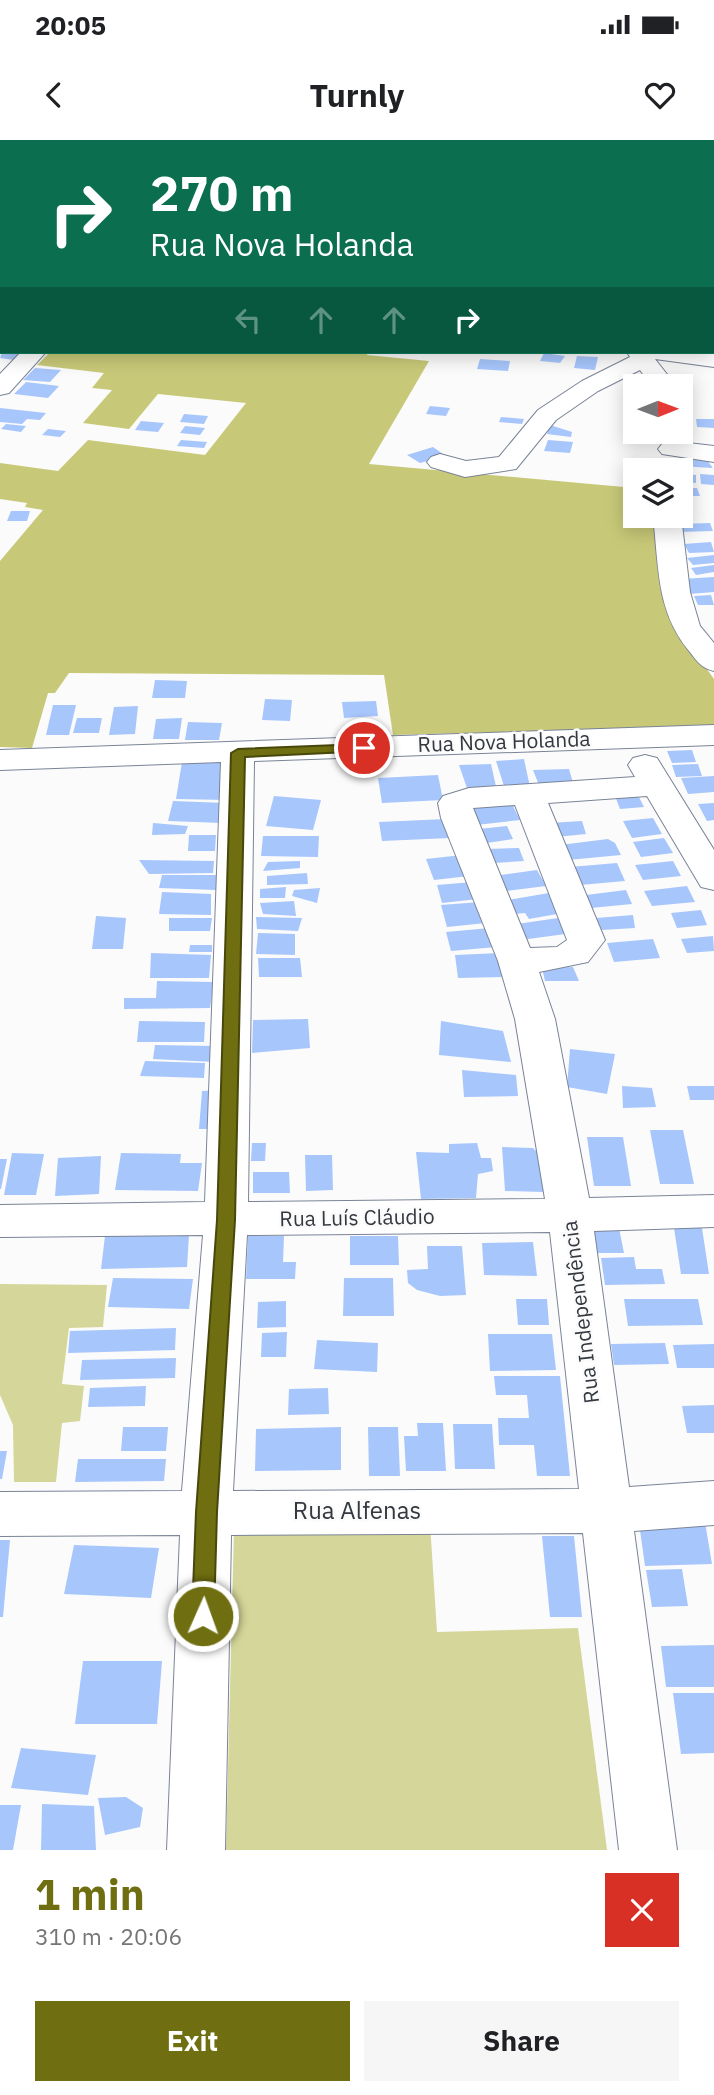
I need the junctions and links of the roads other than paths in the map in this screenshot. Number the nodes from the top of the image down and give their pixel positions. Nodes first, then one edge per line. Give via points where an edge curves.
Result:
1 (31, 354) edge
2 (646, 354) edge
3 (714, 360) edge
4 (658, 374) edge
5 (0, 388) edge
6 (671, 451) edge
7 (714, 454) edge
8 (440, 462) dead end
9 (668, 528) edge
10 (709, 656) edge
11 (714, 735) edge
12 (625, 737) junction
13 (238, 753) junction
14 (0, 760) edge
15 (659, 785) junction
16 (528, 796) junction
17 (713, 874) edge
18 (517, 961) junction
19 (714, 1211) edge
20 (570, 1215) junction
21 (226, 1220) junction
22 (0, 1221) edge
23 (714, 1503) edge
24 (604, 1511) junction
25 (206, 1512) junction
26 (0, 1514) edge
27 (196, 1850) edge
28 (648, 1850) edge

1 - 5 street
2 - 3 street
2 - 4 street
2 - 8 street via 547,415 507,464 464,469
6 - 7 street
9 - 10 street via 676,592 686,628
11 - 12 street, Rua Nova Holanda
12 - 13 street, Rua Nova Holanda
12 - 15 street
13 - 14 street, Rua Nova Holanda
13 - 21 street
15 - 16 street
15 - 17 street
16 - 18 street via 586,940 572,956
16 - 18 street, Rua Independência via 469,798 455,803
18 - 20 street, Rua Independência via 535,1019
19 - 20 street, Rua Luís Cláudio
20 - 21 street, Rua Luís Cláudio
20 - 24 street, Rua Independência
21 - 22 street, Rua Luís Cláudio
21 - 25 street
23 - 24 street, Rua Alfenas
24 - 25 street, Rua Alfenas
24 - 28 street, Rua Independência
25 - 26 street, Rua Alfenas
25 - 27 street

